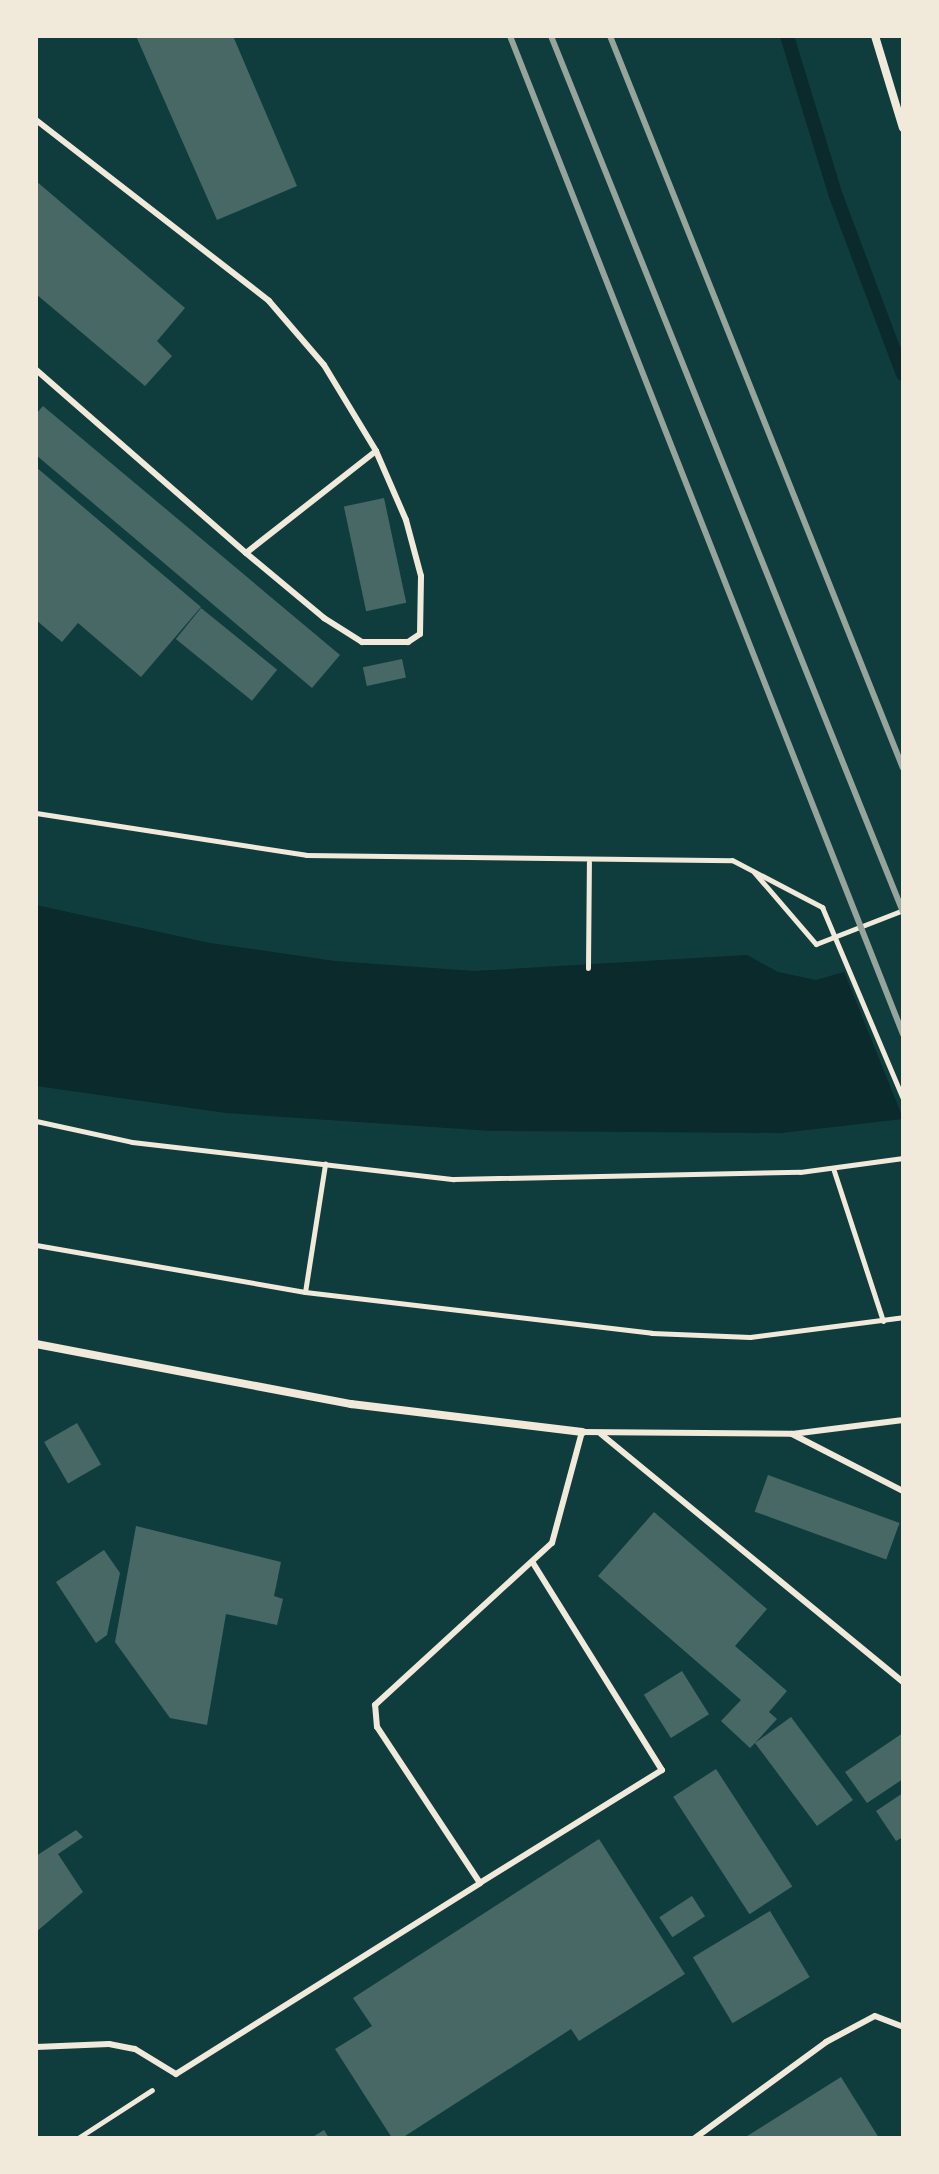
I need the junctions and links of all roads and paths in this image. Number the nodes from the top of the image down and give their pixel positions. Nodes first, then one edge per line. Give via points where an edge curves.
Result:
1 (877, 37) edge
2 (36, 120) edge
3 (903, 128) edge
4 (36, 370) edge
5 (376, 451) junction
6 (246, 553) junction
7 (36, 813) edge
8 (589, 862) junction
9 (753, 871) junction
10 (903, 910) edge
11 (588, 968) dead end
12 (903, 1099) edge
13 (36, 1121) edge
14 (903, 1158) edge
15 (325, 1164) junction
16 (833, 1168) junction
17 (36, 1245) edge
18 (305, 1292) junction
19 (903, 1317) edge
20 (883, 1321) junction
21 (36, 1344) edge
22 (903, 1420) edge
23 (582, 1432) junction
24 (601, 1434) junction
25 (792, 1434) junction
26 (903, 1491) edge
27 (533, 1563) junction
28 (903, 1682) edge
29 (480, 1883) junction
30 (903, 2027) edge
31 (36, 2047) edge
32 (176, 2074) junction
33 (78, 2138) edge
34 (695, 2138) edge

1 - 3 street
2 - 5 lane via 269,301 324,365
4 - 6 lane
5 - 6 lane
5 - 6 lane via 406,520 421,576 420,634 408,642 362,642 324,618
7 - 8 path via 306,855
8 - 9 path via 732,860
8 - 11 path
9 - 10 path via 816,944
9 - 12 path via 822,907 830,917
13 - 15 path via 132,1142
14 - 16 path
15 - 16 path via 454,1179
15 - 18 path
16 - 20 path
17 - 18 path
18 - 20 path via 652,1333 750,1337
19 - 20 path
21 - 23 street via 351,1404
22 - 25 lane
23 - 24 lane
23 - 27 lane via 552,1543
24 - 25 lane
24 - 28 lane
25 - 26 lane
27 - 29 lane via 375,1705 377,1727
27 - 29 lane via 662,1770
29 - 32 lane
30 - 34 lane via 875,2016 838,2036
31 - 32 lane via 109,2044 135,2049
32 - 33 path

